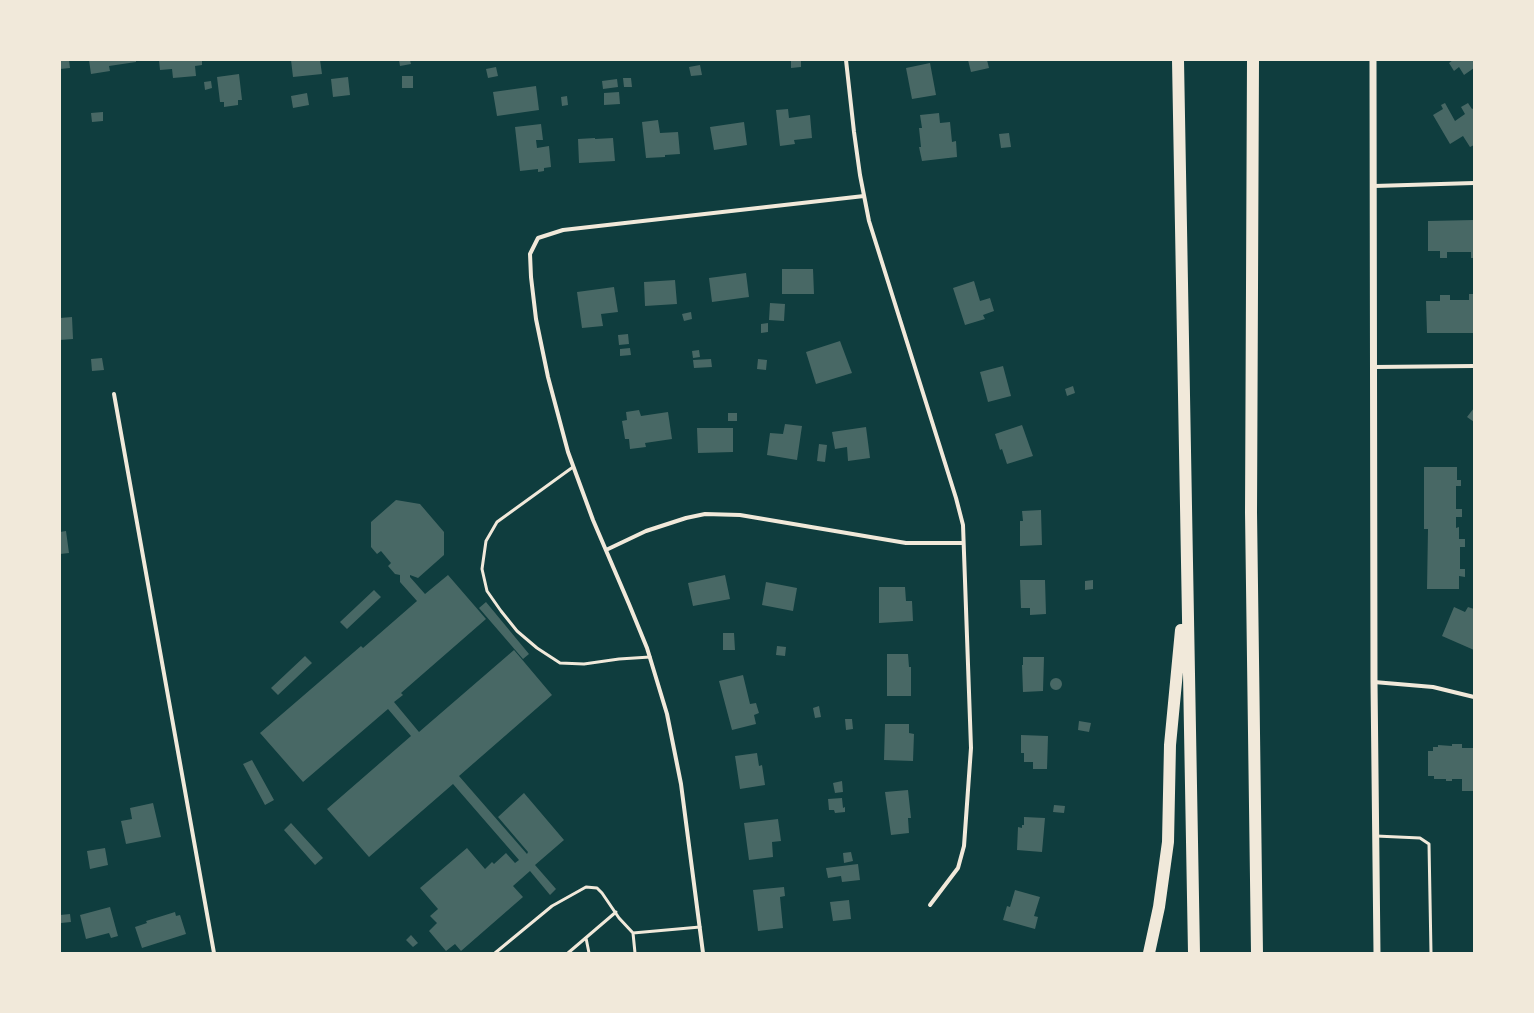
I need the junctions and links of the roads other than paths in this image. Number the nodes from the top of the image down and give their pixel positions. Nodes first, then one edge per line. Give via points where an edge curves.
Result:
1 (846, 60) edge
2 (1178, 60) edge
3 (1253, 60) edge
4 (1373, 60) edge
5 (1474, 183) edge
6 (1374, 186) junction
7 (864, 196) junction
8 (1474, 366) edge
9 (1374, 367) junction
10 (114, 394) dead end
11 (573, 467) junction
12 (963, 543) junction
13 (606, 550) junction
14 (1186, 574) junction
15 (650, 657) junction
16 (1374, 682) junction
17 (1474, 697) edge
18 (1376, 836) junction
19 (930, 905) dead end
20 (616, 912) junction
21 (700, 927) junction
22 (633, 933) junction
23 (586, 938) junction
24 (214, 953) edge
25 (495, 953) edge
26 (568, 953) edge
27 (589, 953) edge
28 (635, 953) edge
29 (703, 953) edge
30 (1149, 953) edge
31 (1194, 953) edge
32 (1257, 953) edge
33 (1377, 953) edge
34 (1431, 953) edge

1 - 7 street
2 - 14 highway
3 - 32 highway via 1251,512
4 - 6 street
5 - 6 street
6 - 9 street
7 - 11 street via 563,230 538,238 530,254 536,319 556,412
7 - 12 street via 956,498 963,525
8 - 9 street
9 - 16 street
10 - 24 street
11 - 13 street
11 - 15 lane via 498,522 486,541 482,569 487,591 518,631 537,648 560,663 584,664
12 - 13 street via 906,543 740,515 705,514 646,531
12 - 19 street via 971,748 964,846 958,868
13 - 15 street
14 - 30 highway via 1170,745 1168,842 1159,907
14 - 31 highway
15 - 21 street via 667,714 681,784
16 - 17 street via 1433,687
16 - 18 street
18 - 33 street
18 - 34 lane via 1420,838 1429,844
20 - 22 lane
20 - 23 lane
20 - 25 lane via 597,888 586,887 552,906
21 - 22 lane
21 - 29 street
22 - 28 lane
23 - 26 lane
23 - 27 lane

